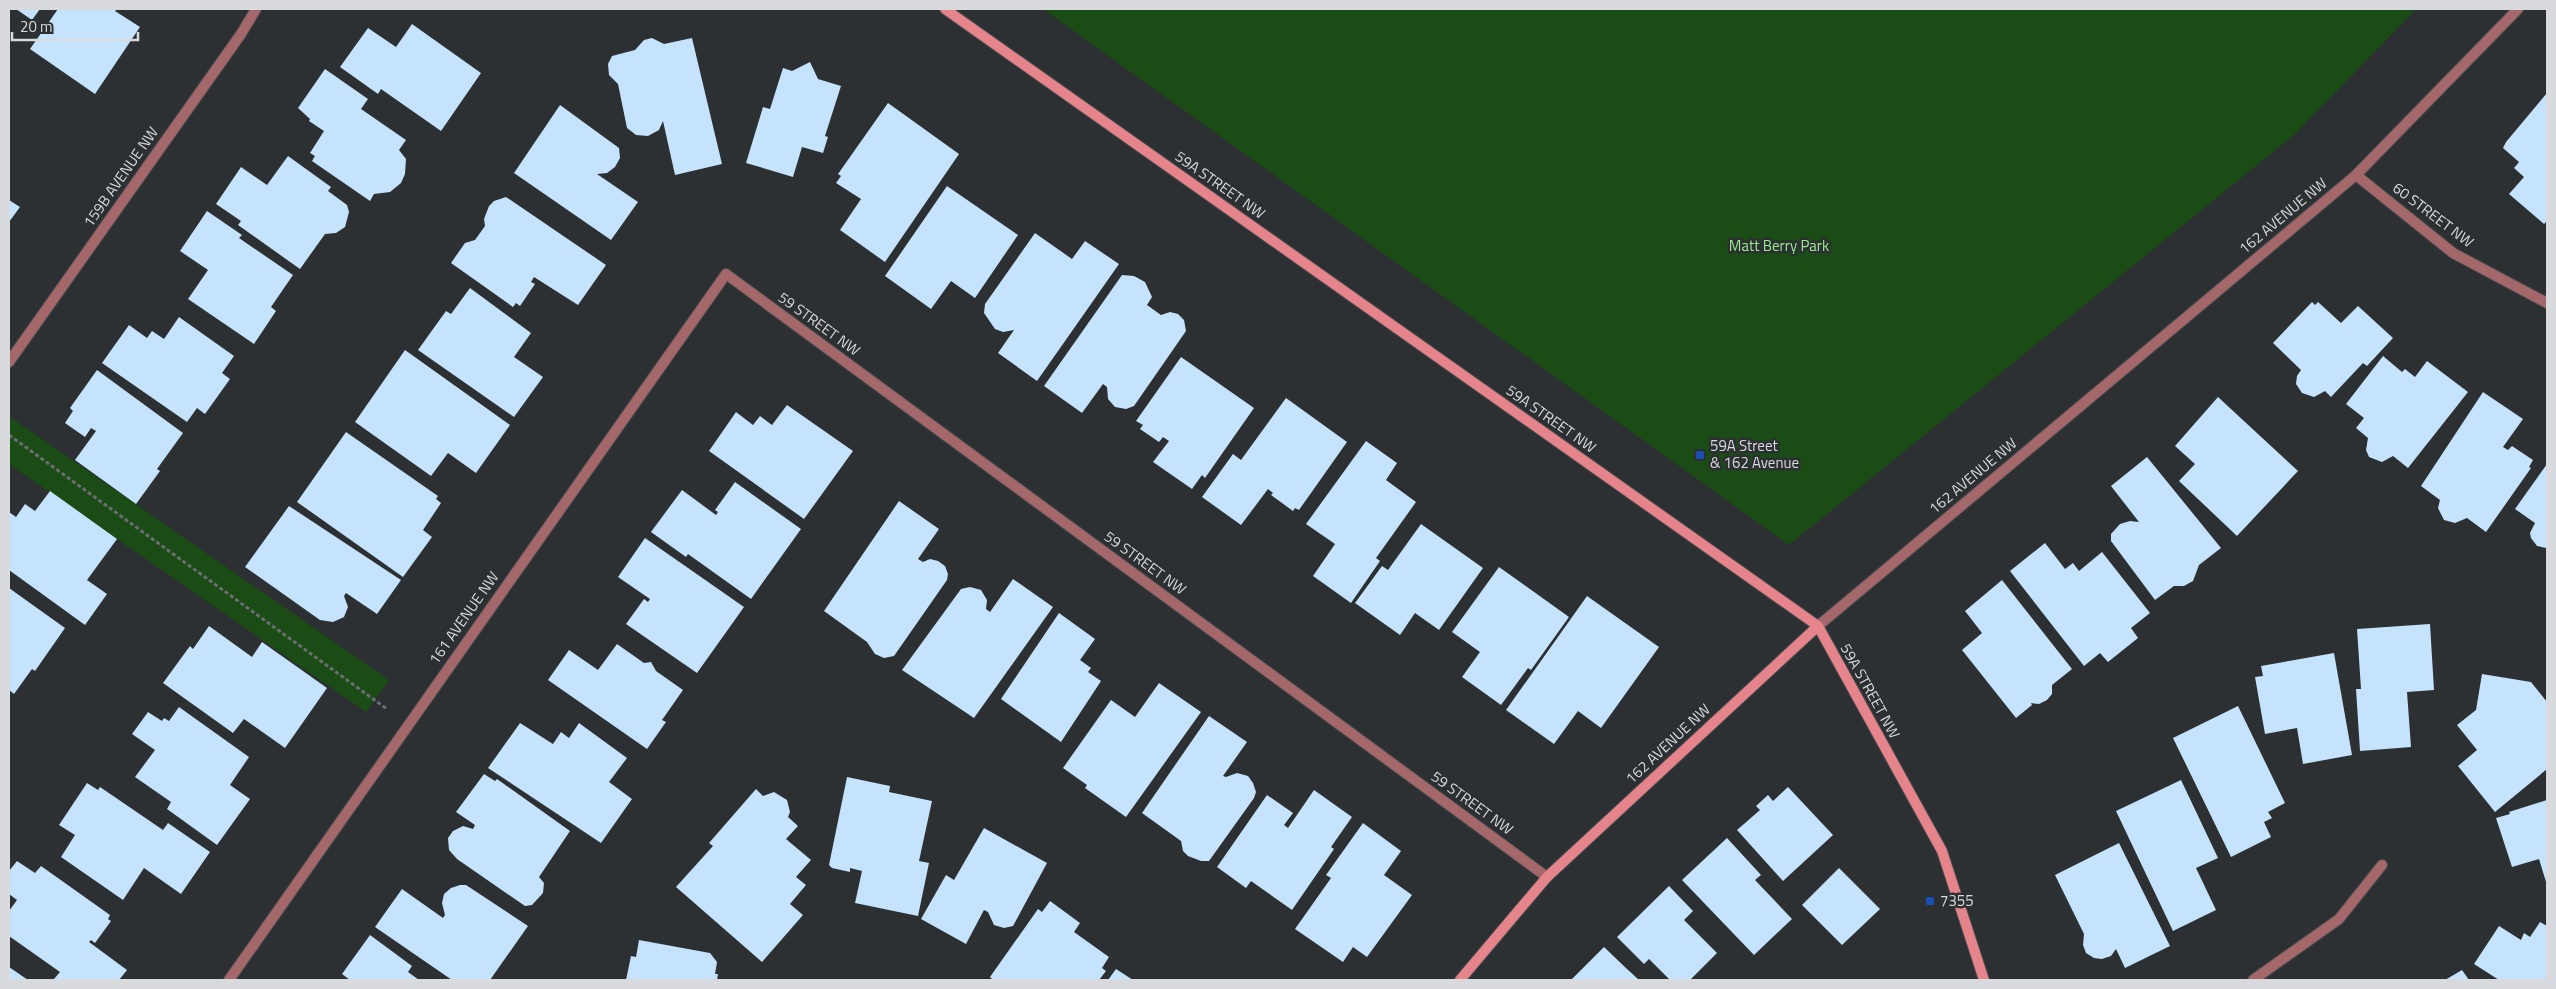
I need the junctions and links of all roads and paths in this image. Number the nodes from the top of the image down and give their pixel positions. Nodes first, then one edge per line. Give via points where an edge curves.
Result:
1 (256, 9) edge
2 (945, 9) edge
3 (2518, 9) edge
4 (2356, 175) junction
5 (726, 274) joint
6 (2547, 303) edge
7 (9, 362) edge
8 (9, 435) edge
9 (1818, 626) junction
10 (408, 724) junction
11 (2382, 865) dead end
12 (1547, 877) junction
13 (229, 980) edge
14 (1460, 980) edge
15 (1984, 980) edge
16 (2253, 980) edge

1 - 7 street, 159B AVENUE NW
2 - 9 street, 59A STREET NW
3 - 4 street, 162 AVENUE NW
4 - 6 street, 60 STREET NW via 2453,253
4 - 9 street, 162 AVENUE NW
5 - 10 street, 161 AVENUE NW
5 - 12 street, 59 STREET NW
8 - 10 path
9 - 12 street, 162 AVENUE NW
9 - 15 street, 59A STREET NW via 1942,852
10 - 13 street, 161 AVENUE NW
11 - 16 street via 2339,918
12 - 14 street, 162 AVENUE NW

